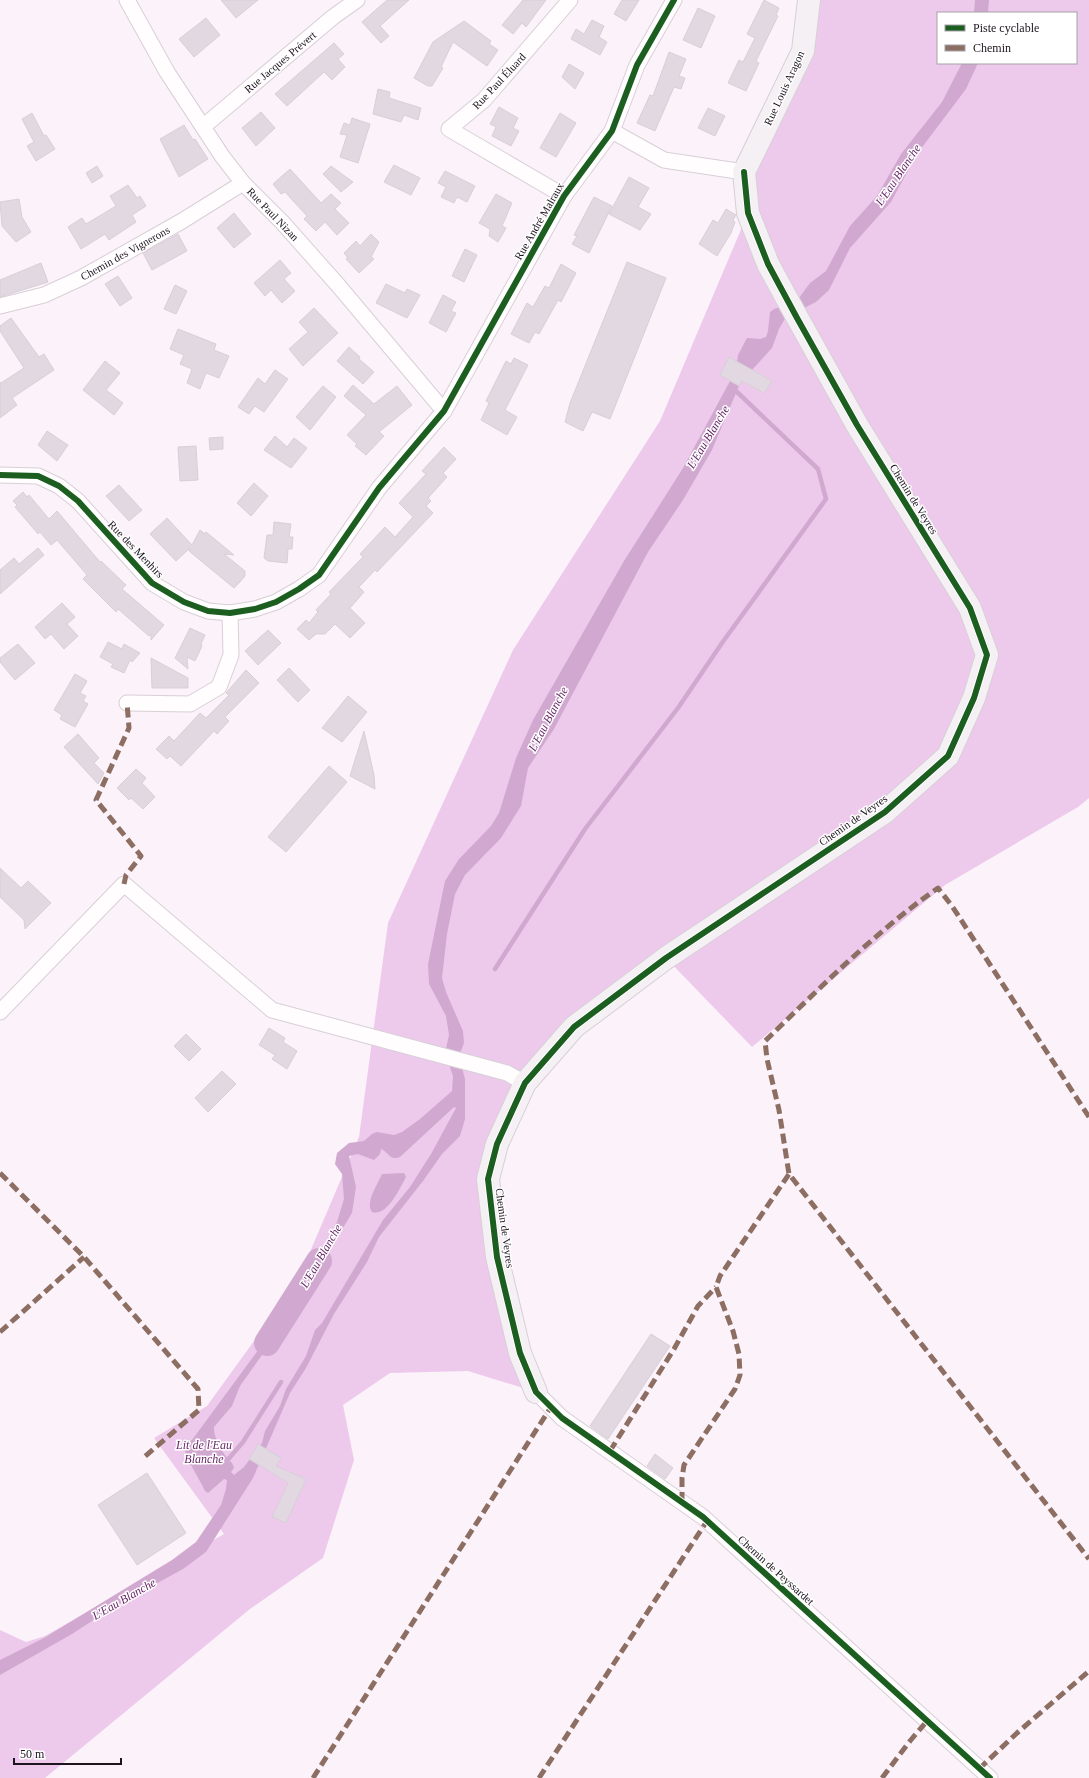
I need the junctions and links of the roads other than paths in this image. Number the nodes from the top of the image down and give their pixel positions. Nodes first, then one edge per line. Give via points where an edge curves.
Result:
1 (127, 0) edge
2 (356, 0) edge
3 (570, 0) edge
4 (674, 0) edge
5 (809, 0) edge
6 (204, 126) junction
7 (612, 131) junction
8 (744, 172) junction
9 (243, 183) junction
10 (564, 196) junction
11 (0, 306) edge
12 (444, 411) junction
13 (0, 475) edge
14 (230, 613) junction
15 (127, 703) dead end
16 (0, 1012) edge
17 (525, 1084) junction
18 (536, 1392) joint
19 (990, 1778) edge

1 - 6 street, Rue Paul Nizan via 167,72
2 - 6 street, Rue Jacques Prévert
3 - 10 street, Rue Paul Éluard via 484,100 448,129
4 - 7 street, Rue André Malraux via 637,65
5 - 8 street, Rue Louis Aragon via 803,51
6 - 9 street, Rue Paul Nizan via 222,156
7 - 8 street via 664,160
7 - 10 street, Rue André Malraux
8 - 17 street, Chemin de Veyres via 748,213 768,264 857,425 970,608 988,655 974,698 948,756 885,812 666,958 574,1027
9 - 11 street, Chemin des Vignerons via 81,278 44,295
9 - 12 street, Rue Paul Nizan via 337,284
10 - 12 street, Rue André Malraux
12 - 14 street, Rue des Menhirs via 379,488 319,575 276,602 256,609
13 - 14 street, Rue des Menhirs via 38,476 59,486 78,501 152,583 208,611
14 - 15 street via 231,655 219,687 190,704
16 - 17 street via 124,884 272,1010 507,1073
17 - 18 street, Chemin de Veyres via 497,1144 488,1179 497,1257 520,1352
18 - 19 street, Chemin de Peyssardet via 562,1418 703,1517

